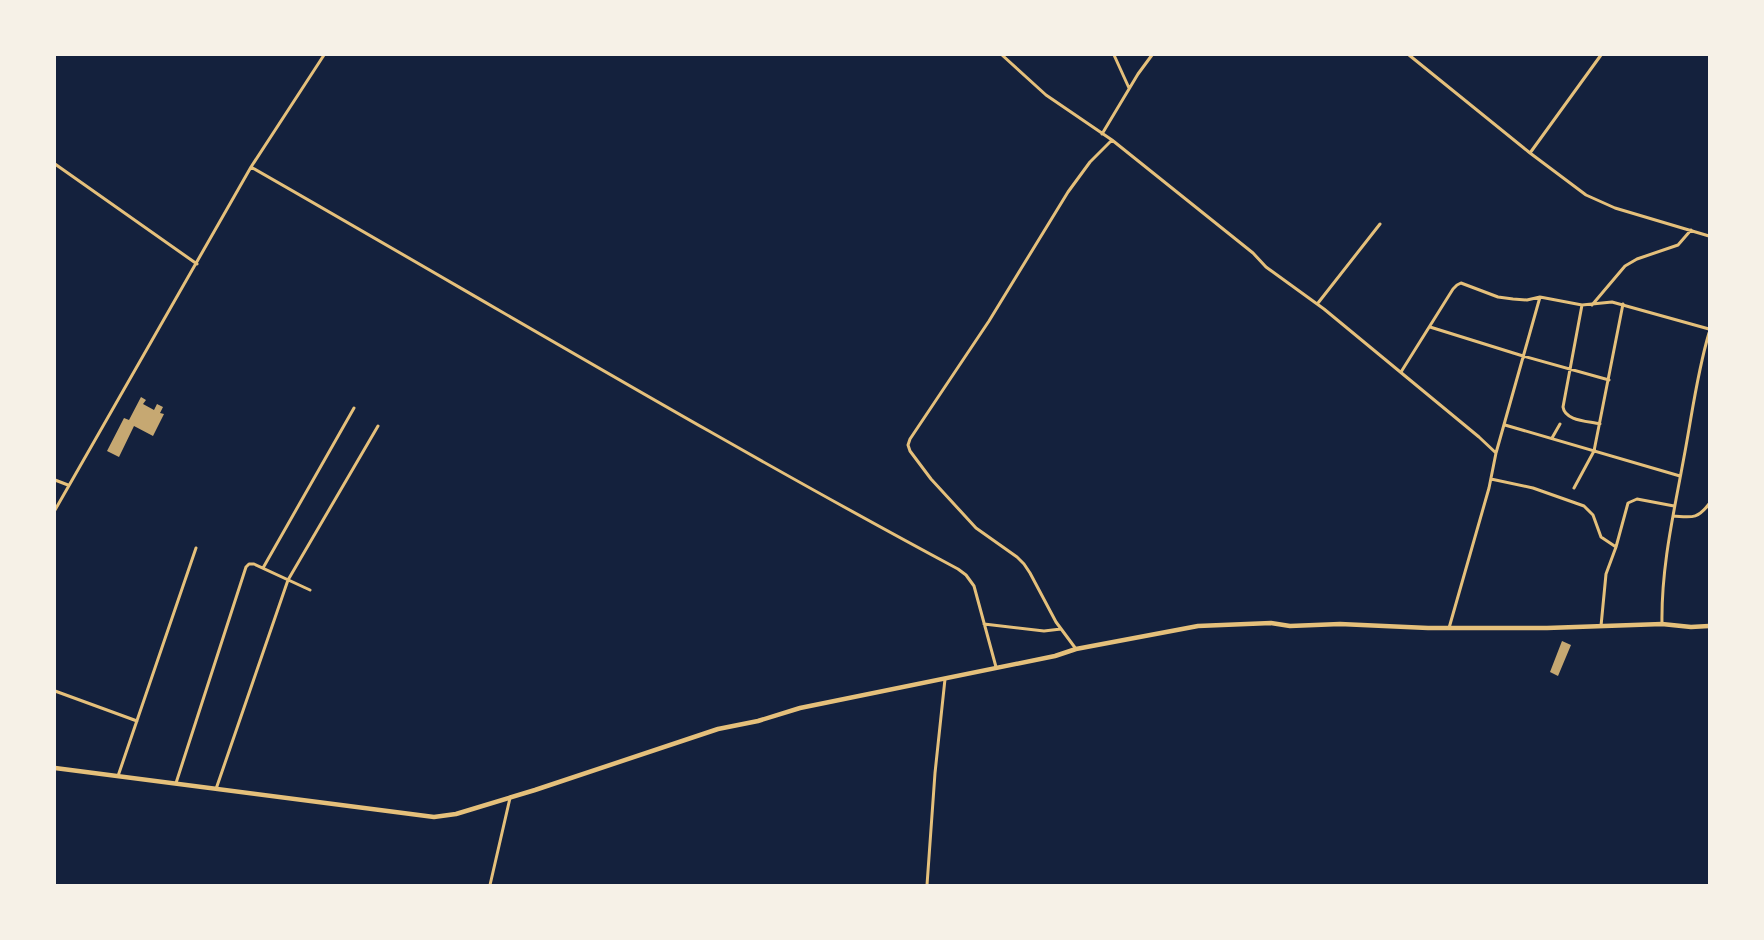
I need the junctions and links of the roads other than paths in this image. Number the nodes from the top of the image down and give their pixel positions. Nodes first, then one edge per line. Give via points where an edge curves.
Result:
1 (324, 55) edge
2 (1002, 55) edge
3 (1114, 55) edge
4 (1152, 55) edge
5 (1409, 55) edge
6 (1600, 55) edge
7 (1129, 88) junction
8 (1102, 134) junction
9 (1112, 140) junction
10 (1530, 153) junction
11 (55, 164) edge
12 (252, 167) junction
13 (1380, 224) dead end
14 (1691, 230) junction
15 (1709, 236) edge
16 (197, 264) junction
17 (1540, 297) junction
18 (1318, 303) junction
19 (1623, 304) junction
20 (1582, 305) junction
21 (1592, 305) junction
22 (1430, 327) junction
23 (1709, 331) edge
24 (1523, 356) junction
25 (1571, 369) junction
26 (1401, 372) junction
27 (1609, 380) junction
28 (354, 408) dead end
29 (1560, 424) dead end
30 (1600, 424) junction
31 (1505, 425) junction
32 (378, 426) dead end
33 (1552, 438) junction
34 (1594, 451) junction
35 (1496, 453) junction
36 (1680, 476) junction
37 (1491, 479) junction
38 (55, 480) edge
39 (68, 485) junction
40 (1574, 488) dead end
41 (1709, 504) edge
42 (1674, 506) junction
43 (55, 510) edge
44 (1672, 516) junction
45 (1616, 547) junction
46 (196, 548) dead end
47 (263, 568) junction
48 (288, 580) junction
49 (310, 590) dead end
50 (984, 624) junction
51 (1662, 624) junction
52 (1601, 626) junction
53 (1709, 626) edge
54 (1449, 628) junction
55 (1061, 629) junction
56 (1076, 649) junction
57 (996, 667) junction
58 (945, 679) junction
59 (55, 691) edge
60 (137, 721) junction
61 (55, 768) edge
62 (118, 776) junction
63 (175, 784) junction
64 (216, 789) junction
65 (510, 798) junction
66 (490, 885) edge
67 (926, 885) edge

1 - 12 street
2 - 8 street via 1046,94
3 - 7 street
4 - 7 street
5 - 10 street
6 - 10 street
7 - 8 street
8 - 9 street
9 - 18 street via 1266,266
9 - 55 street via 1090,162 1068,192 908,445 931,479 976,528 1024,564
10 - 14 street via 1586,195 1615,208
11 - 16 street
12 - 16 street
12 - 50 street via 666,407 958,569 974,586
13 - 18 street
14 - 15 street
14 - 21 street via 1678,246 1625,266
16 - 39 street
17 - 20 street
17 - 22 street via 1527,300 1505,298 1457,284
17 - 24 street
18 - 26 street
19 - 21 street
19 - 23 street
19 - 27 street
20 - 21 street
20 - 25 street
22 - 24 street
22 - 26 street
23 - 36 street
24 - 25 street
24 - 31 street
25 - 27 street
25 - 30 street via 1564,412 1570,417
26 - 35 street
27 - 30 street
28 - 47 street
29 - 33 street
30 - 34 street
31 - 33 street
31 - 35 street
32 - 48 street
33 - 34 street
34 - 36 street
34 - 40 street
35 - 37 street
36 - 42 street
37 - 45 street via 1533,488 1584,506 1593,515 1601,537
37 - 54 street
38 - 39 street
39 - 43 street
41 - 44 street via 1703,513 1695,517
42 - 44 street
42 - 45 street via 1632,500 1626,508
44 - 51 street via 1663,576
45 - 52 street via 1606,574
46 - 60 street
47 - 48 street
47 - 63 street via 249,564 243,572
48 - 49 street
48 - 64 street
50 - 55 street via 1044,632
50 - 57 street
51 - 52 main road
51 - 53 main road
52 - 54 main road
54 - 56 main road via 1271,623 1198,626
55 - 56 street
56 - 57 main road
57 - 58 main road
58 - 65 main road via 800,708 718,729
58 - 67 street
59 - 60 street
60 - 62 street
61 - 62 main road
62 - 63 main road
63 - 64 main road
64 - 65 main road via 434,817
65 - 66 street

